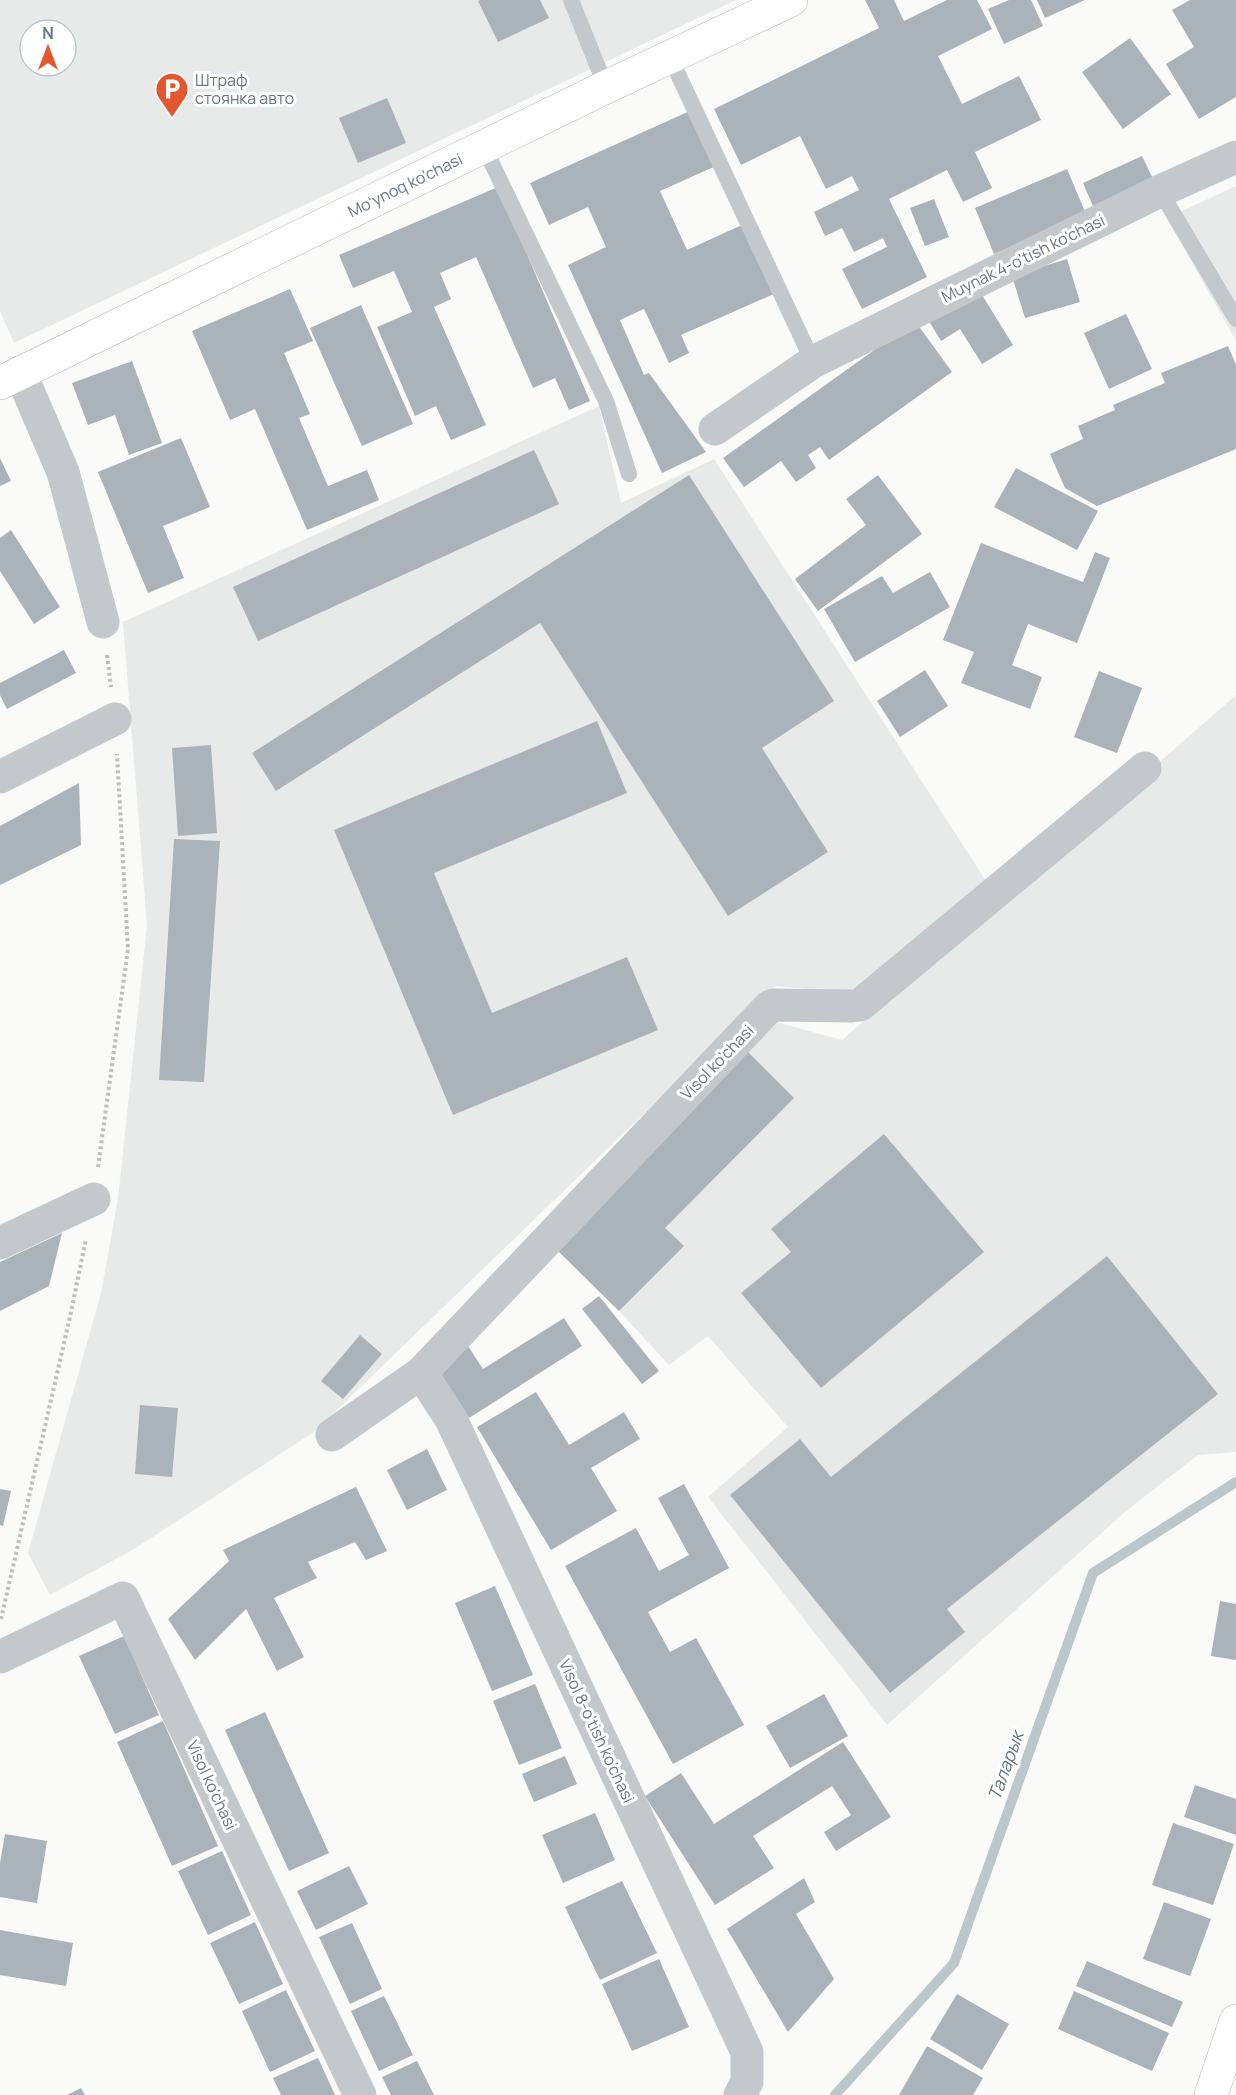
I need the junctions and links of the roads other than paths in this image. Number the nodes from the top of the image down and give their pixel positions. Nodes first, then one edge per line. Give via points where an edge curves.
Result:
1 (571, 0) edge
2 (791, 0) edge
3 (670, 57) junction
4 (606, 87) junction
5 (484, 147) junction
6 (1236, 157) edge
7 (1160, 191) junction
8 (1236, 319) edge
9 (813, 362) junction
10 (10, 377) edge
11 (715, 429) dead end
12 (629, 474) dead end
13 (103, 622) road end
14 (115, 719) road end
15 (1145, 768) dead end
16 (0, 777) edge
17 (94, 1199) road end
18 (0, 1243) edge
19 (421, 1373) junction
20 (332, 1435) dead end
21 (0, 1657) edge
22 (1236, 2021) edge
23 (360, 2095) edge
24 (740, 2095) edge
25 (1211, 2095) edge

1 - 4 lane
2 - 3 street, Moʻynoq ko'chasi
3 - 4 street, Moʻynoq ko'chasi
3 - 9 lane
4 - 5 street, Moʻynoq ko'chasi
5 - 10 street, Moʻynoq ko'chasi
5 - 12 lane via 606,401
6 - 7 street, Muynak 4-o'tish ko'chasi
7 - 8 lane
7 - 9 street, Muynak 4-o'tish ko'chasi
9 - 11 street, Muynak 4-o'tish ko'chasi
10 - 13 street via 63,472
14 - 16 street
15 - 19 street, Visol ko'chasi via 860,1005 769,1007
17 - 18 street
19 - 20 street, Visol ko'chasi
19 - 24 street, Visol 8-o'tish ko'chasi via 451,1419 747,2052 747,2082
21 - 23 street, Visol ko'chasi via 123,1598
22 - 25 street

